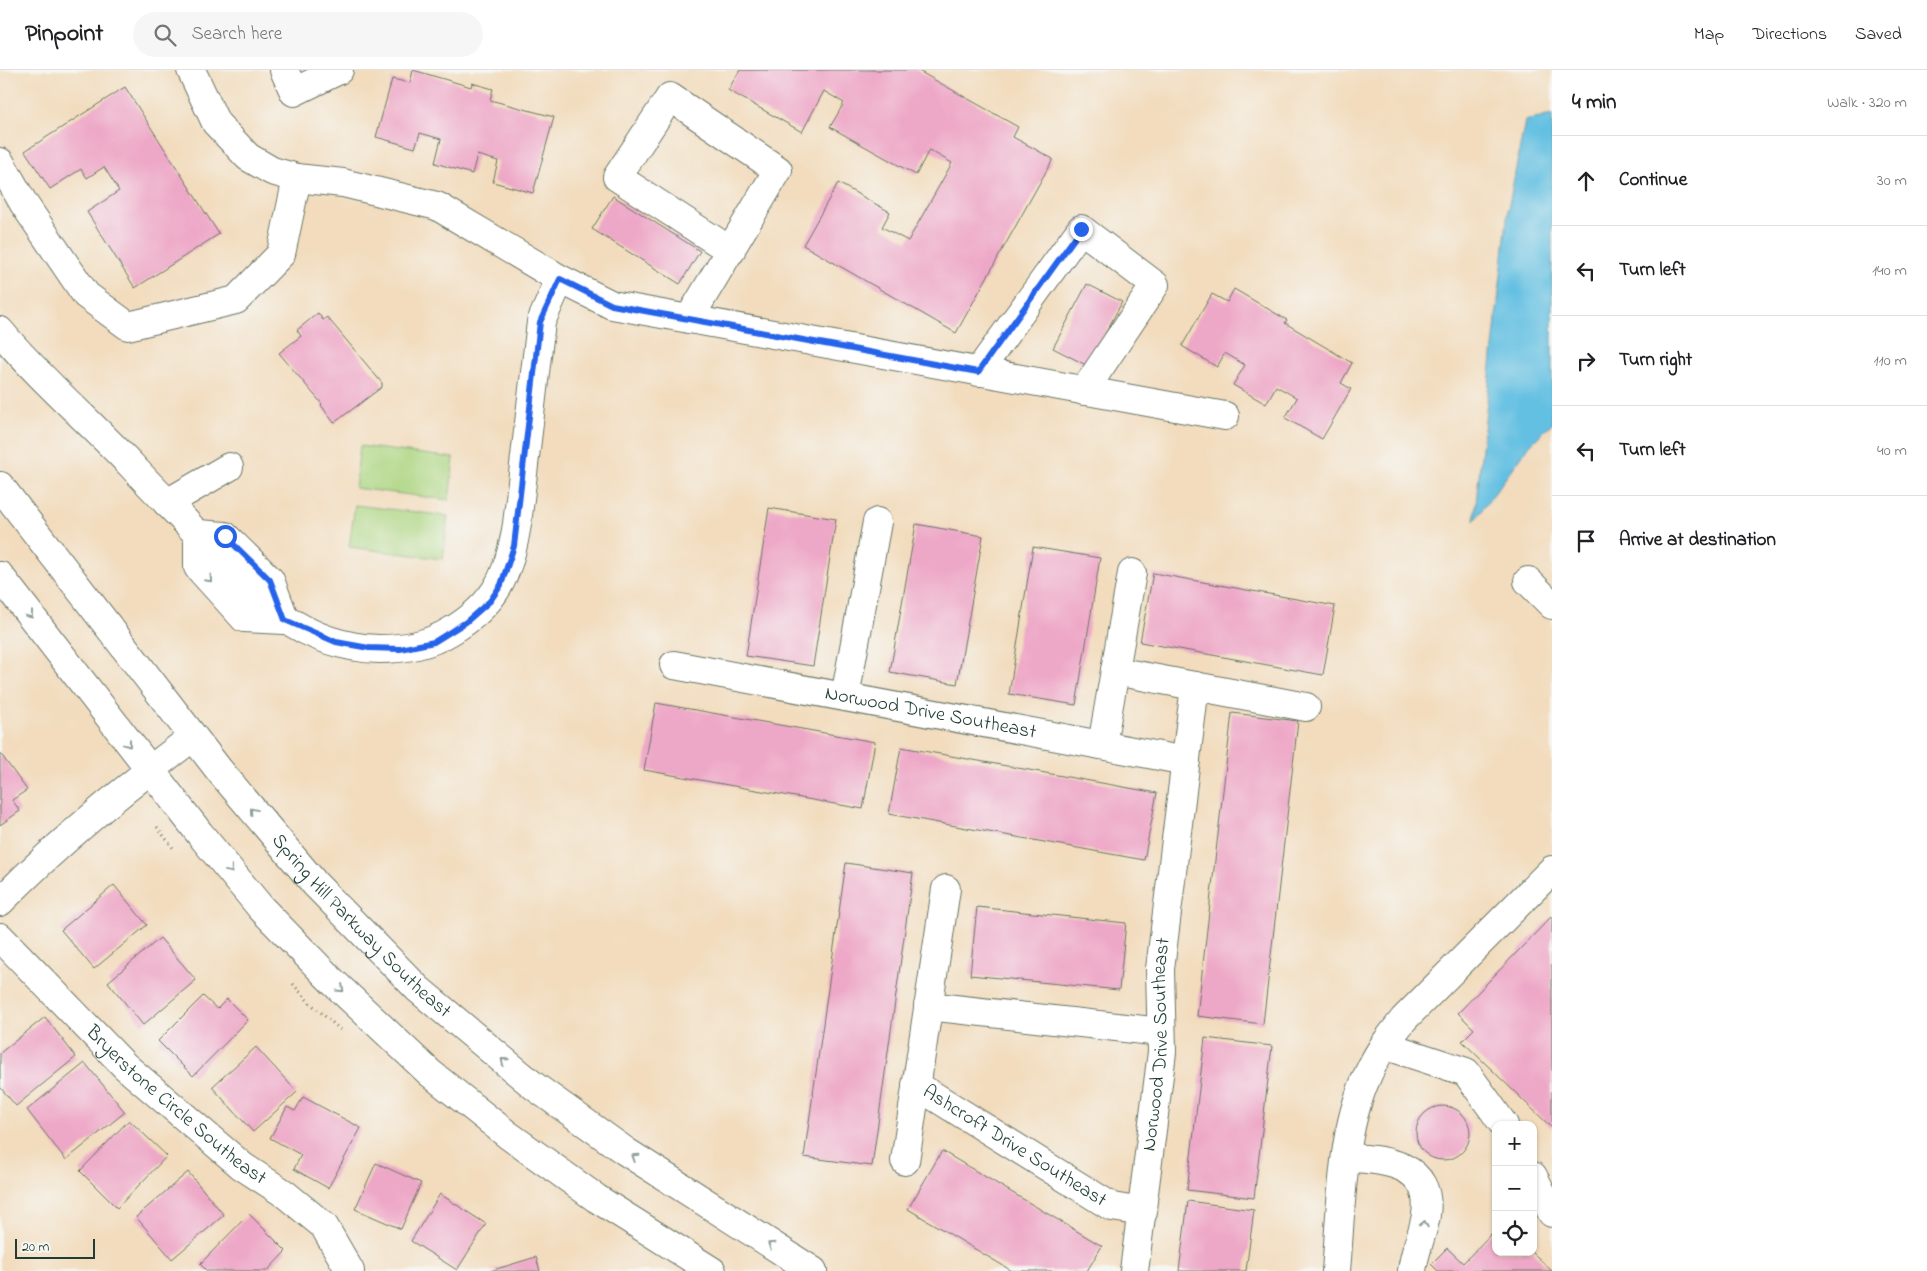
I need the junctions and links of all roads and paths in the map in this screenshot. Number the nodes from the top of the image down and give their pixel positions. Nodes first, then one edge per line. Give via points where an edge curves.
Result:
1 (191, 70) edge
2 (284, 70) edge
3 (339, 70) edge
4 (0, 162) edge
5 (297, 178) junction
6 (730, 251) junction
7 (560, 279) junction
8 (690, 319) junction
9 (0, 331) edge
10 (978, 372) junction
11 (1084, 390) junction
12 (1224, 416) dead end
13 (229, 467) dead end
14 (0, 486) edge
15 (167, 503) junction
16 (877, 522) dead end
17 (198, 534) junction
18 (1132, 573) dead end
19 (0, 576) edge
20 (1528, 581) dead end
21 (1552, 605) edge
22 (285, 620) junction
23 (674, 665) dead end
24 (1115, 671) junction
25 (1195, 686) junction
26 (845, 697) junction
27 (1306, 707) dead end
28 (193, 737) junction
29 (1102, 745) junction
30 (1186, 761) junction
31 (149, 770) junction
32 (1552, 870) edge
33 (946, 889) dead end
34 (0, 902) edge
35 (0, 937) edge
36 (928, 1006) junction
37 (1161, 1032) junction
38 (1384, 1045) junction
39 (916, 1085) junction
40 (1501, 1121) edge
41 (1347, 1158) junction
42 (905, 1161) dead end
43 (1537, 1184) edge
44 (1143, 1212) junction
45 (1552, 1214) edge
46 (350, 1271) edge
47 (712, 1271) edge
48 (812, 1271) edge
49 (1134, 1271) edge
50 (1336, 1271) edge
51 (1412, 1271) edge

1 - 5 street via 216,123 230,141 248,157
2 - 3 street via 294,92
4 - 5 street via 24,204 86,294 128,326 236,300 282,254
5 - 7 street via 343,183 437,206
6 - 6 street via 778,170 670,97 617,177
6 - 8 street
7 - 8 street via 612,305
7 - 22 street via 540,322 514,546 501,585 490,601 466,622 434,642 400,649 336,642
8 - 10 street
9 - 15 street via 55,392
10 - 11 street
10 - 11 street via 1081,229 1154,285
11 - 12 street
13 - 15 street
14 - 28 street, Spring Hill Parkway Southeast
15 - 17 street
16 - 26 street
17 - 22 street via 225,536 270,580
17 -> 22 street via 198,567 244,618
18 - 24 street
19 -> 31 street
20 - 21 street
23 - 26 street, Norwood Drive Southeast
24 - 25 street
24 - 29 street
25 - 27 street
25 - 30 street, Norwood Drive Southeast
26 - 29 street, Norwood Drive Southeast
28 - 31 street
48 -> 28 street, Spring Hill Parkway Southeast via 626,1151 534,1086 418,989 316,885
29 - 30 street, Norwood Drive Southeast
30 - 37 street, Norwood Drive Southeast via 1160,969
31 - 34 street via 43,858
31 -> 47 street via 261,908 331,980 430,1072 508,1135 596,1198
32 - 38 street via 1404,1019
33 - 36 street, Ashcroft Drive Southeast
35 - 46 street, Bryerstone Circle Southeast via 125,1066 242,1166 285,1194 324,1226
36 - 37 street
36 - 39 street, Ashcroft Drive Southeast
37 - 44 street, Norwood Drive Southeast via 1162,1052
38 - 40 street via 1466,1072
38 - 41 street via 1361,1093 1350,1131
39 - 42 street, Ashcroft Drive Southeast
39 - 44 street, Ashcroft Drive Southeast via 1112,1207
41 - 50 street
51 -> 41 street via 1426,1215 1427,1197 1423,1186 1402,1167 1388,1161
43 - 45 street
44 - 49 street, Norwood Drive Southeast

